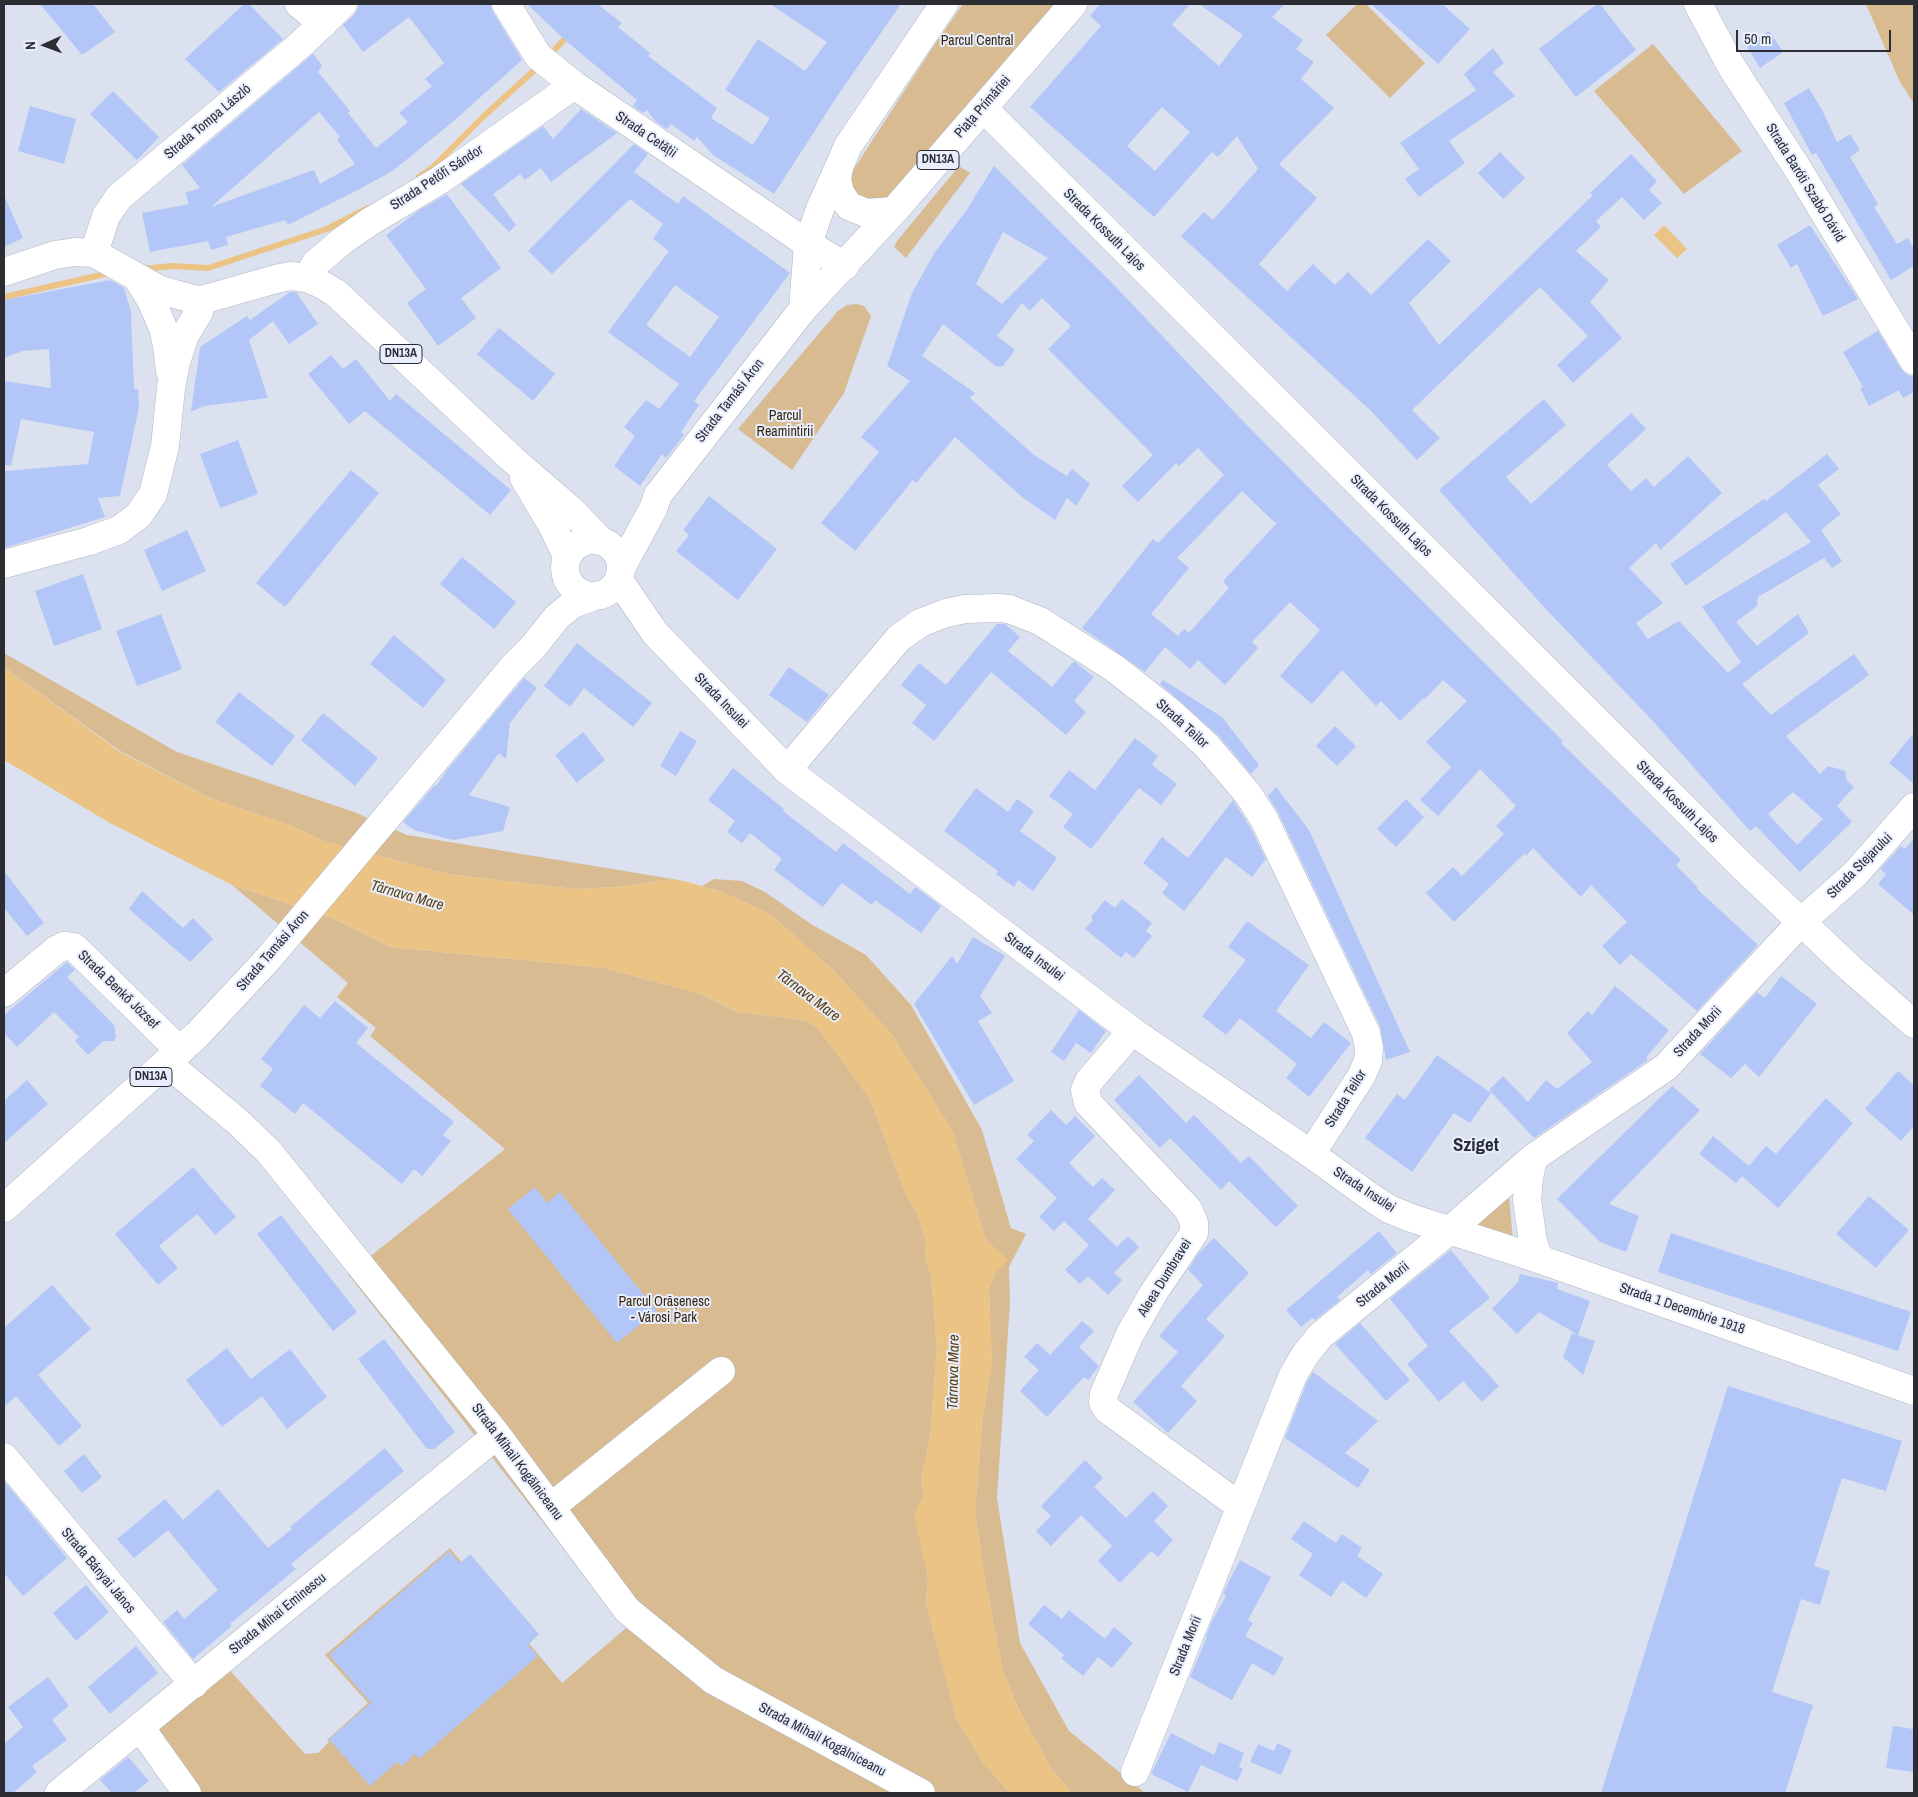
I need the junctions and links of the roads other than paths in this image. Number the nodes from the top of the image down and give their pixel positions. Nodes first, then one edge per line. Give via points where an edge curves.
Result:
1 (299, 4) edge
2 (343, 4) edge
3 (506, 4) edge
4 (944, 4) edge
5 (1073, 4) edge
6 (1698, 4) edge
7 (323, 24) junction
8 (574, 85) junction
9 (982, 108) junction
10 (838, 167) junction
11 (894, 211) junction
12 (808, 244) junction
13 (103, 258) junction
14 (845, 266) junction
15 (4, 272) edge
16 (136, 278) junction
17 (307, 278) junction
18 (192, 299) junction
19 (803, 309) junction
20 (167, 346) junction
21 (1914, 361) edge
22 (171, 388) junction
23 (512, 459) junction
24 (658, 495) junction
25 (603, 541) junction
26 (565, 562) junction
27 (4, 564) edge
28 (608, 585) junction
29 (513, 667) junction
30 (787, 770) junction
31 (1914, 807) edge
32 (1802, 922) junction
33 (4, 992) edge
34 (1914, 1024) edge
35 (1132, 1031) junction
36 (174, 1057) junction
37 (1311, 1154) junction
38 (1533, 1158) junction
39 (4, 1208) edge
40 (1449, 1231) junction
41 (1539, 1260) junction
42 (721, 1371) dead end
43 (1914, 1391) edge
44 (497, 1435) junction
45 (4, 1457) edge
46 (551, 1507) junction
47 (1241, 1507) junction
48 (194, 1684) junction
49 (140, 1727) junction
50 (1135, 1772) dead end
51 (59, 1793) edge
52 (187, 1793) edge
53 (921, 1793) edge

1 - 7 street
2 - 7 street, Strada Tompa László
3 - 8 street, Strada Cetății via 545,61
4 - 10 street via 848,146
5 - 9 street, Piața Primăriei / DN13A
6 - 21 street, Strada Baróti Szabó Dávid via 1731,66 1796,166
7 - 13 street, Strada Tompa László via 119,197 106,216
8 - 12 street, Strada Cetății
8 - 17 street, Strada Petőfi Sándor via 440,180 371,220 316,263
9 - 11 street, Piața Primăriei / DN13A
9 - 32 street, Strada Kossuth Lajos via 1742,867
10 - 11 street via 840,193 849,206 866,213
10 - 12 street
11 - 14 street, Piața Primăriei / DN13A
12 - 14 street, Strada Cetății
12 - 19 street
13 - 15 street via 75,252 55,255
13 - 16 street
14 - 19 street, Piața Primăriei / DN13A
16 - 18 street via 160,290
16 - 20 street via 156,311
17 - 18 street, DN13A via 276,278
17 - 23 street, DN13A via 336,293
18 - 20 street
18 - 22 street via 199,312 181,346
19 - 24 street, Strada Tamási Áron / DN13A
20 - 22 street
22 - 27 street via 165,446 153,494 138,516 112,533
23 - 25 street, DN13A
23 - 26 street, DN13A via 552,525
24 - 25 street, Strada Tamási Áron / DN13A via 644,503
24 - 28 street, Strada Tamási Áron / DN13A
25 - 26 street, DN13A via 591,539 581,542 572,548
25 - 28 street, DN13A via 614,548 619,558
26 - 28 street, DN13A via 566,578 581,594
26 - 29 street, Strada Tamási Áron / DN13A
28 - 29 street, Strada Tamási Áron / DN13A via 565,609
28 - 30 street, Strada Insulei via 612,609 655,634
29 - 36 street, Strada Tamási Áron / DN13A via 288,935
30 - 35 street, Strada Insulei
30 - 37 street, Strada Teilor via 899,638 920,622 946,613 965,609 1009,609 1040,621 1114,668 1169,710 1207,746 1248,794 1264,819 1366,1033 1368,1061 1362,1075
31 - 32 street, Strada Stejarului via 1855,874
32 - 34 street, Strada Kossuth Lajos
32 - 38 street, Strada Morii via 1666,1067
33 - 36 street, Strada Benkő József via 56,950 64,946 74,947
35 - 37 street, Strada Insulei
35 - 47 street, Aleea Dumbravei via 1089,1081 1085,1090 1088,1103 1188,1209 1194,1222 1194,1233 1130,1334 1103,1403 1108,1410
36 - 39 street, Strada Tamási Áron / DN13A
36 - 44 street, Strada Mihail Kogălniceanu via 269,1152
37 - 40 street, Strada Insulei via 1389,1209
38 - 40 street, Strada Morii
38 - 41 street via 1528,1200 1533,1242
40 - 41 street, Strada 1 Decembrie 1918
40 - 47 street, Strada Morii via 1320,1336 1305,1355 1293,1374
41 - 43 street, Strada 1 Decembrie 1918
42 - 46 street
44 - 46 street, Strada Mihail Kogălniceanu
44 - 48 street, Strada Mihai Eminescu
45 - 48 street, Strada Bányai János
46 - 53 street, Strada Mihail Kogălniceanu via 627,1610 713,1680
47 - 50 street, Strada Morii
48 - 49 street, Strada Mihai Eminescu
49 - 51 street, Strada Mihai Eminescu
49 - 52 street

